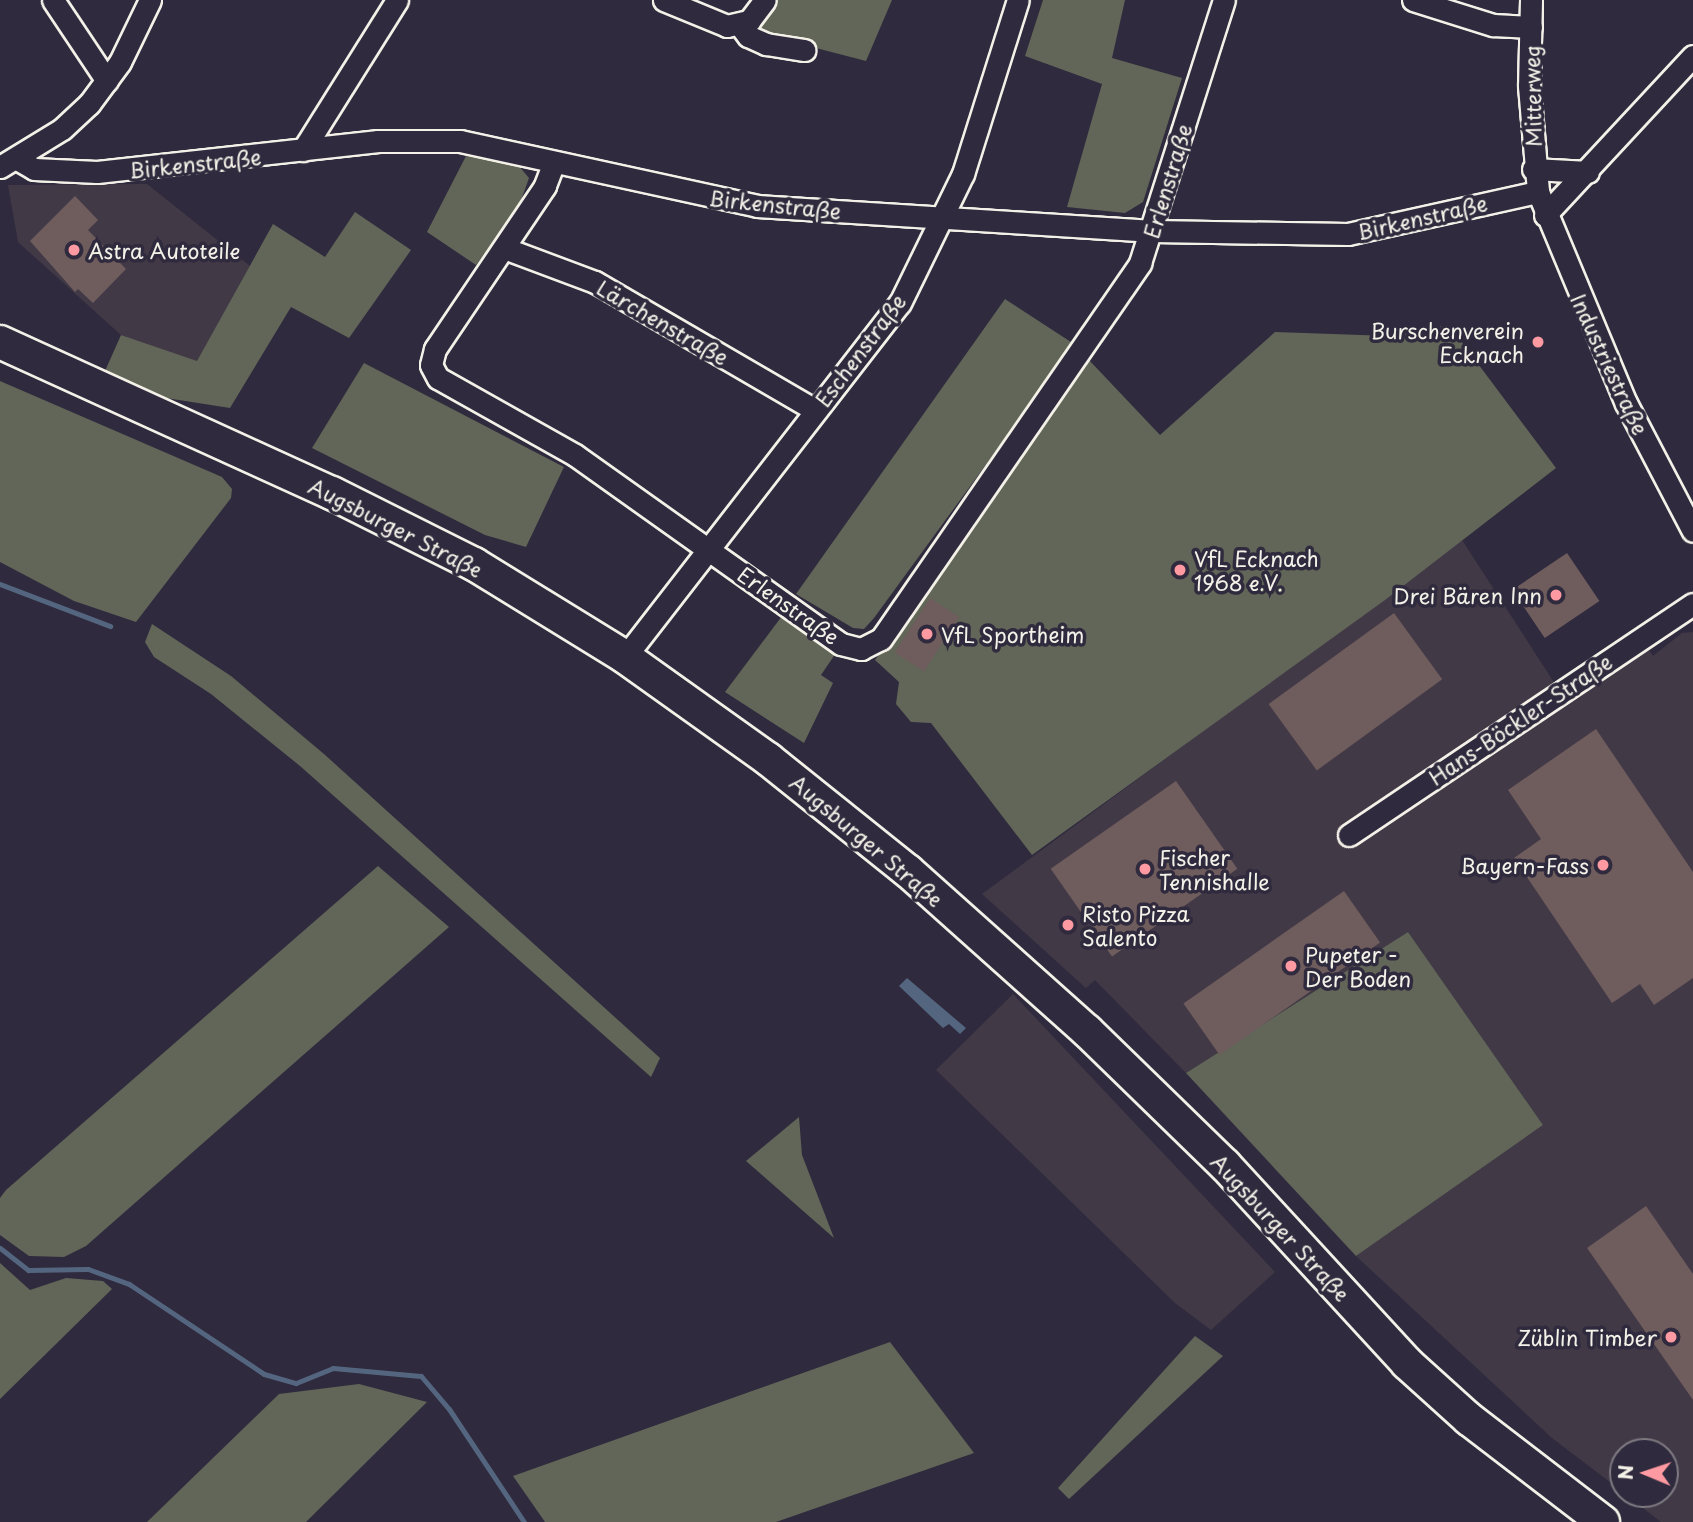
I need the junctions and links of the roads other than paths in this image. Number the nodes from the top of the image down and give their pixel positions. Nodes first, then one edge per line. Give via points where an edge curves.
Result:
1 (52, 0) edge
2 (150, 0) edge
3 (397, 0) edge
4 (664, 0) edge
5 (765, 0) edge
6 (1018, 0) edge
7 (1224, 0) edge
8 (1413, 0) edge
9 (1531, 0) edge
10 (739, 24) junction
11 (1531, 27) junction
12 (805, 50) dead end
13 (1693, 56) edge
14 (107, 81) junction
15 (303, 150) junction
16 (554, 162) junction
17 (9, 163) edge
18 (1534, 169) junction
19 (1588, 172) junction
20 (1538, 192) junction
21 (1545, 215) junction
22 (943, 217) junction
23 (1153, 231) junction
24 (505, 248) junction
25 (0, 342) edge
26 (815, 410) junction
27 (1693, 531) edge
28 (707, 547) junction
29 (1693, 604) edge
30 (625, 657) junction
31 (1349, 835) dead end
32 (1603, 1522) edge

1 - 14 street
2 - 14 street
3 - 15 street
4 - 10 street via 714,23
5 - 10 street
6 - 22 street, Eschenstraße via 963,174
7 - 23 street, Erlenstraße
8 - 11 street via 1493,25
9 - 11 street, Mitterweg
10 - 12 street via 748,36 766,44
11 - 18 street, Mitterweg
13 - 19 street
14 - 17 street via 62,129
15 - 16 street, Birkenstraße via 449,141
15 - 17 street, Birkenstraße via 97,172
16 - 22 street, Birkenstraße via 757,206
16 - 24 street, Erlenstraße via 545,186
18 - 19 street
18 - 20 street, Mitterweg
19 - 21 street
20 - 21 street, Industriestraße
20 - 23 street, Birkenstraße via 1348,234
21 - 27 street, Industriestraße via 1626,403
22 - 23 street, Birkenstraße
22 - 26 street, Eschenstraße via 900,303
23 - 28 street, Erlenstraße via 1140,263 1091,341 881,639 861,649 841,645
24 - 26 street, Lärchenstraße via 595,282
24 - 28 street, Erlenstraße via 435,349 431,365 438,378 575,455
25 - 30 main road, Augsburger Straße via 474,564
26 - 28 street, Eschenstraße
28 - 30 street, Eschenstraße
29 - 31 street, Hans-Böckler-Straße
30 - 32 main road, Augsburger Straße via 768,759 908,871 1087,1031 1225,1165 1407,1363 1469,1419

